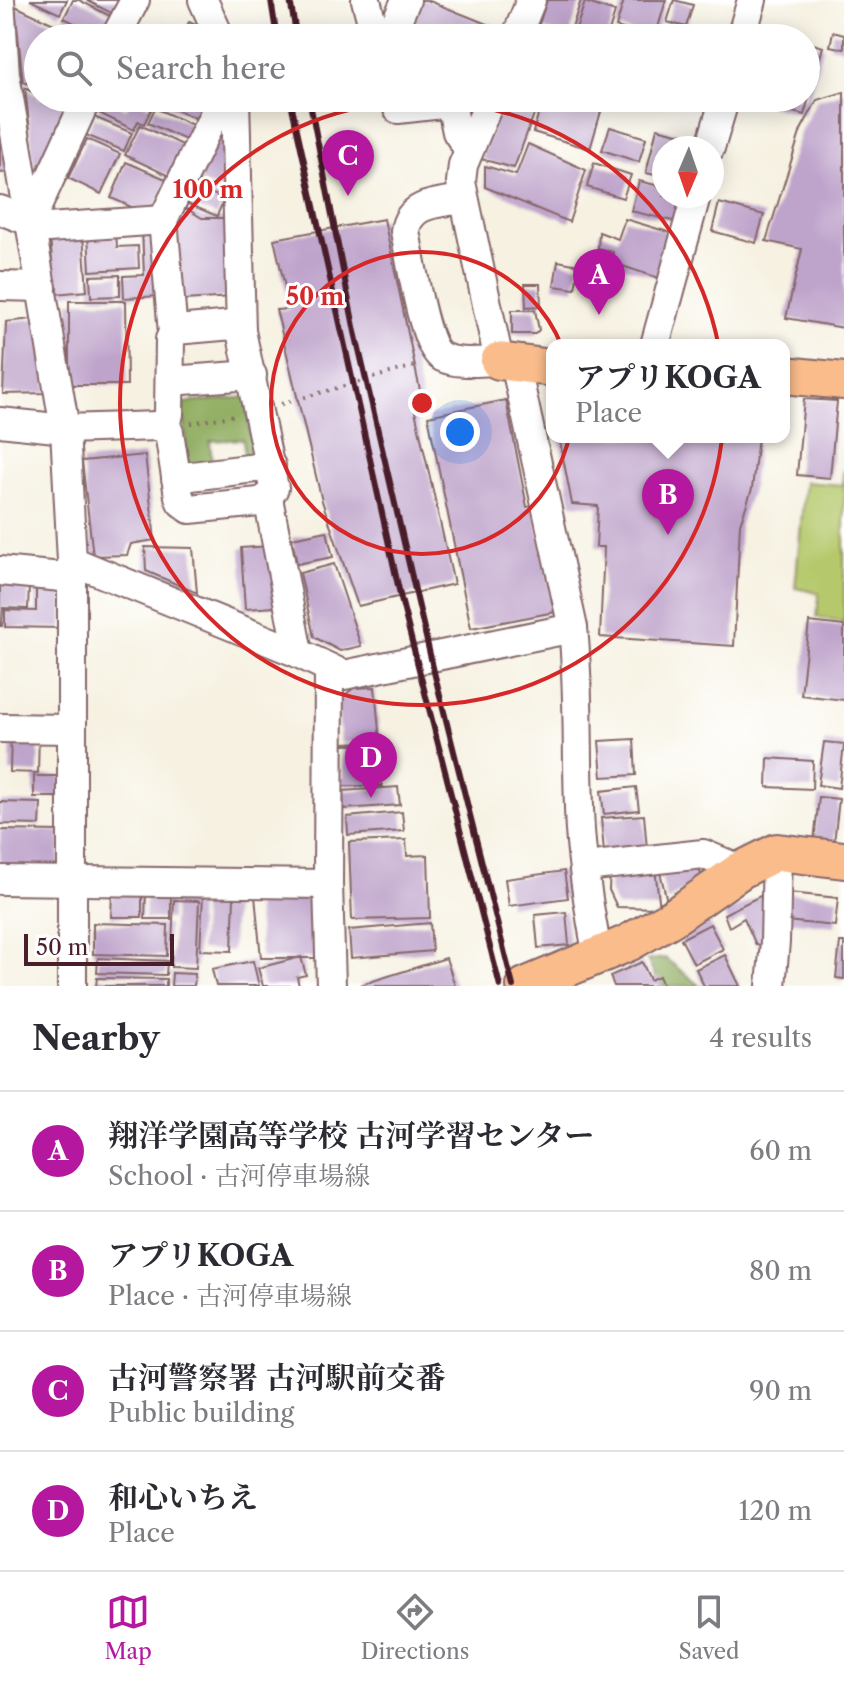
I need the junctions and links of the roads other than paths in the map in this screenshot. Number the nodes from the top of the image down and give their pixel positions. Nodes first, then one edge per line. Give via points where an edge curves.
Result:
1 (0, 0) edge
2 (135, 0) edge
3 (203, 0) edge
4 (366, 0) edge
5 (406, 0) edge
6 (531, 0) edge
7 (752, 0) edge
8 (122, 24) edge
9 (214, 24) edge
10 (372, 24) edge
11 (395, 24) edge
12 (522, 24) edge
13 (745, 24) edge
14 (81, 112) edge
15 (215, 112) edge
16 (235, 112) edge
17 (453, 112) edge
18 (485, 112) edge
19 (721, 112) edge
20 (714, 136) edge
21 (469, 150) junction
22 (463, 199) junction
23 (693, 208) edge
24 (0, 210) edge
25 (163, 220) junction
26 (30, 222) junction
27 (0, 286) edge
28 (42, 287) junction
29 (241, 331) junction
30 (173, 333) junction
31 (657, 339) edge
32 (507, 362) junction
33 (546, 367) edge
34 (252, 375) junction
35 (790, 376) edge
36 (170, 381) junction
37 (844, 381) edge
38 (0, 422) edge
39 (158, 426) junction
40 (65, 429) junction
41 (271, 466) junction
42 (176, 478) junction
43 (268, 498) junction
44 (72, 570) junction
45 (0, 571) edge
46 (573, 628) junction
47 (298, 653) junction
48 (329, 668) junction
49 (0, 728) edge
50 (71, 729) junction
51 (777, 852) junction
52 (844, 860) edge
53 (585, 867) junction
54 (741, 870) junction
55 (0, 880) edge
56 (70, 881) junction
57 (328, 884) junction
58 (598, 957) junction
59 (72, 986) edge
60 (331, 986) edge
61 (528, 986) edge
62 (771, 986) edge

1 - 26 street via 5,74
2 - 8 street
3 - 9 street
4 - 10 street
5 - 11 street
6 - 12 street
7 - 13 street
14 - 26 street
15 - 25 street
16 - 29 street
17 - 21 street via 457,132
18 - 21 street
19 - 20 street
21 - 22 street via 461,182
22 - 32 street
22 - 32 street via 422,207 406,221 427,336 444,358
23 - 31 street
24 - 26 street
25 - 26 street via 48,228
25 - 30 street
26 - 28 street
27 - 28 street
28 - 40 street
29 - 30 street via 233,325
29 - 34 street
30 - 36 street
32 - 33 main road
32 - 46 street
34 - 36 street
34 - 41 street
35 - 37 main road
36 - 39 street via 169,414
38 - 40 street
39 - 40 street
39 - 42 street via 169,432
40 - 44 street
41 - 42 street
41 - 43 street via 274,488
42 - 43 street via 181,502 190,509
43 - 47 street
44 - 45 street
44 - 47 street
44 - 50 street
46 - 48 street via 344,675
46 - 53 street
47 - 48 street
48 - 57 street
49 - 50 street
50 - 56 street
51 - 52 main road
51 - 54 main road
51 - 62 street
53 - 54 street via 703,854
53 - 58 street
54 - 58 main road via 672,918
55 - 56 street
56 - 57 street
56 - 59 street
57 - 60 street
58 - 61 main road

